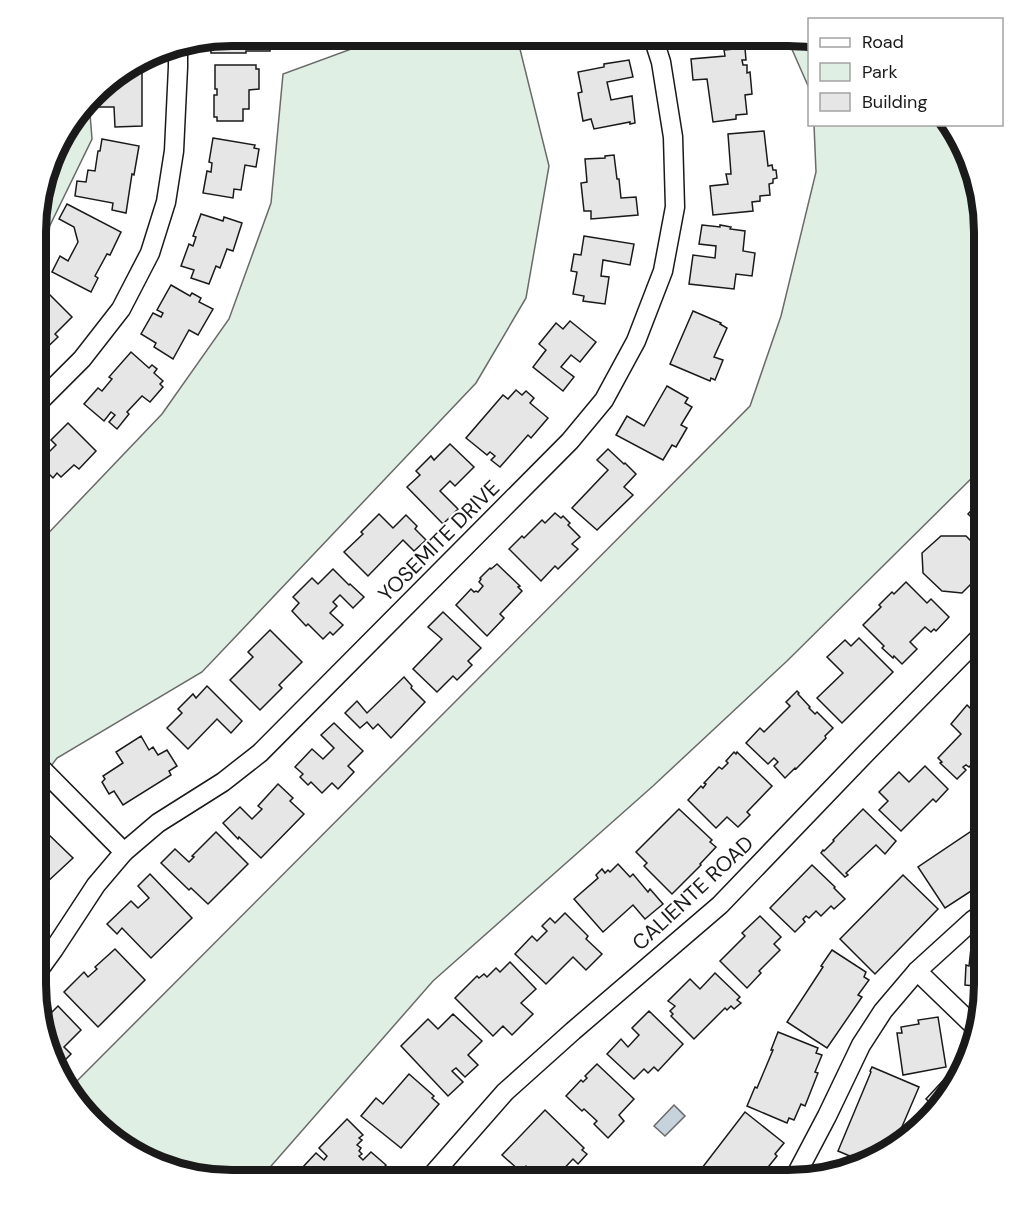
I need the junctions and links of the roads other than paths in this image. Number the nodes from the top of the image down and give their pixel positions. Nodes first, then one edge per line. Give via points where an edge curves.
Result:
1 (656, 47) edge
2 (178, 54) edge
3 (47, 394) edge
4 (974, 643) edge
5 (47, 774) edge
6 (124, 852) junction
7 (974, 919) edge
8 (47, 959) edge
9 (917, 971) junction
10 (971, 1023) edge
11 (436, 1170) edge
12 (799, 1170) edge

1 - 6 street, YOSEMITE DRIVE via 673,137 675,207 663,271 636,341 604,400 570,441 260,753 158,823
2 - 3 street via 174,151 166,202 150,253 122,309 82,359
4 - 11 street, CALIENTE ROAD via 720,905 505,1092
5 - 6 street
6 - 8 street, YOSEMITE DRIVE via 96,885
7 - 9 street
9 - 10 street
9 - 12 street via 861,1045

